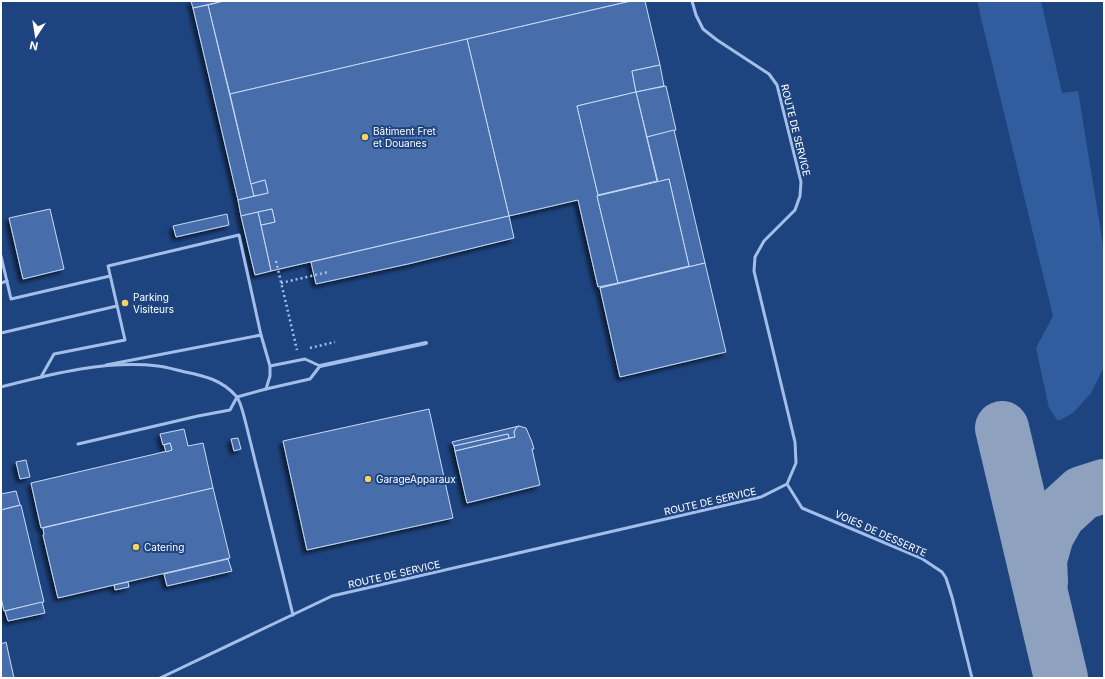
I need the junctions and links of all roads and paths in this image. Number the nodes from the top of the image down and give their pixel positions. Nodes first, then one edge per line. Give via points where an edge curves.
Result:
1 (692, 1) edge
2 (1, 256) edge
3 (276, 261) dead end
4 (328, 272) dead end
5 (110, 276) junction
6 (7, 281) junction
7 (1, 283) edge
8 (281, 283) junction
9 (117, 306) junction
10 (1, 333) edge
11 (261, 335) junction
12 (335, 342) dead end
13 (426, 343) dead end
14 (270, 366) junction
15 (320, 366) junction
16 (94, 367) junction
17 (40, 377) junction
18 (1, 387) edge
19 (266, 389) junction
20 (237, 397) junction
21 (78, 444) dead end
22 (787, 484) junction
23 (293, 615) junction
24 (160, 678) edge
25 (972, 678) edge

1 - 22 lane, ROUTE DE SERVICE via 703,29 769,74 777,85 801,182 795,210 764,240 755,257 754,271 795,442 796,463
2 - 6 lane
3 - 8 path
4 - 8 path
5 - 6 lane via 11,299
5 - 9 lane
5 - 11 lane via 108,266 239,235
6 - 7 lane
8 - 12 path via 297,351
9 - 10 lane
9 - 17 lane via 125,340 54,354
11 - 14 lane
11 - 16 lane
13 - 15 street
14 - 15 lane via 305,359
14 - 19 lane
15 - 19 lane via 310,379
16 - 17 lane
16 - 20 lane via 157,366 220,382
17 - 18 lane
19 - 20 lane
20 - 21 lane via 230,410
20 - 23 lane
22 - 23 lane, ROUTE DE SERVICE via 761,497 332,596
22 - 25 lane, VOIES DE DESSERTE via 802,508 921,558 942,572 952,597
23 - 24 lane, ROUTE DE SERVICE

